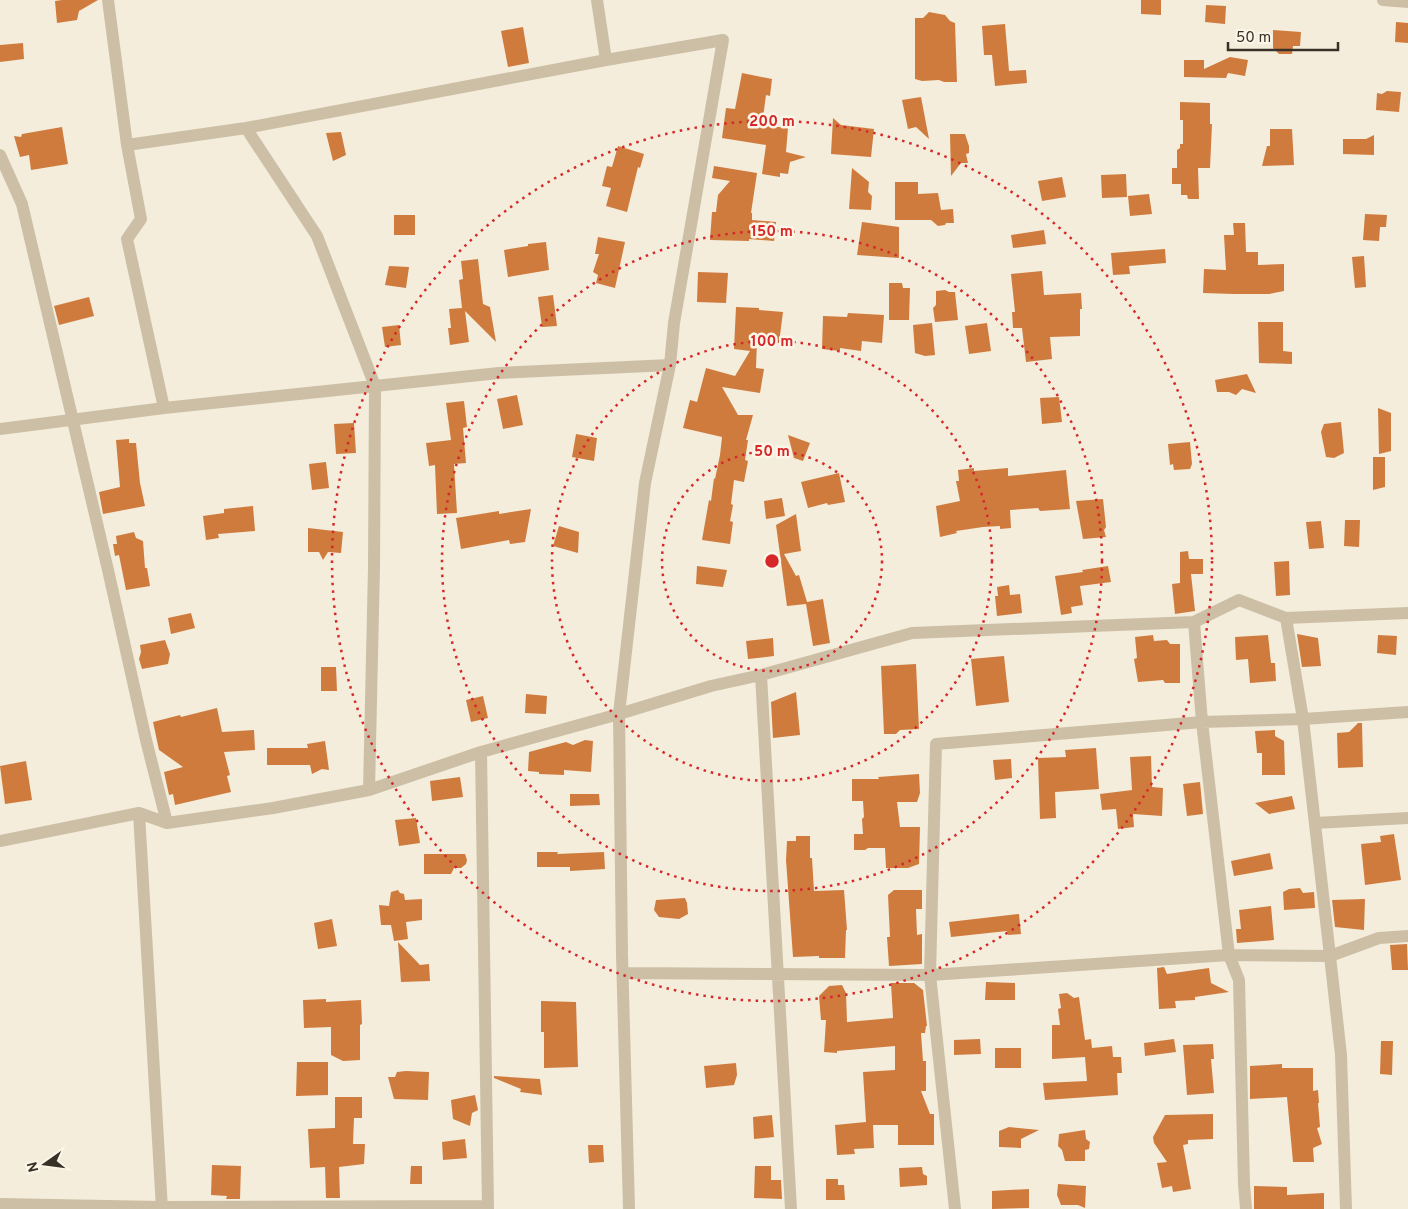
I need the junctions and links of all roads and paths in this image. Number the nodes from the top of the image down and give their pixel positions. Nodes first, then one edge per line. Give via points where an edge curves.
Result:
1 (108, 0) edge
2 (597, 0) edge
3 (1383, 0) edge
4 (1408, 2) edge
5 (606, 60) junction
6 (246, 128) junction
7 (128, 145) junction
8 (0, 155) edge
9 (670, 365) junction
10 (375, 386) junction
11 (164, 408) junction
12 (73, 420) junction
13 (0, 429) edge
14 (1408, 612) edge
15 (1286, 618) junction
16 (1194, 622) junction
17 (761, 675) junction
18 (1408, 712) edge
19 (619, 714) junction
20 (1303, 719) junction
21 (1202, 722) junction
22 (481, 752) junction
23 (369, 790) junction
24 (139, 813) junction
25 (1408, 818) edge
26 (167, 823) junction
27 (1315, 823) junction
28 (0, 840) edge
29 (1408, 936) edge
30 (1229, 955) junction
31 (1330, 956) junction
32 (623, 973) junction
33 (777, 975) junction
34 (930, 975) junction
35 (0, 1204) edge
36 (162, 1208) edge
37 (488, 1208) edge
38 (629, 1209) edge
39 (790, 1209) edge
40 (955, 1209) edge
41 (1246, 1209) edge
42 (1346, 1209) edge

1 - 7 street
2 - 5 street
3 - 4 street
5 - 6 street
5 - 9 street via 723,40 674,323
6 - 7 street
6 - 10 street via 318,236
7 - 11 street via 141,219 127,239
8 - 12 street via 22,204
9 - 10 street via 499,373
9 - 19 street via 645,483
10 - 11 street
10 - 23 street
11 - 12 street
12 - 13 street
12 - 26 street
14 - 15 street
15 - 16 street via 1239,600
15 - 20 street
16 - 17 street via 912,633
16 - 21 street
17 - 19 street via 711,686
17 - 33 street
18 - 20 street
19 - 22 street
19 - 32 street
20 - 21 street
20 - 27 street
21 - 30 street
21 - 34 street via 936,744
22 - 23 street
22 - 37 street
23 - 26 street
24 - 26 street
24 - 28 street
24 - 36 street
25 - 27 street
27 - 31 street
29 - 31 street via 1379,938
30 - 31 street
30 - 34 street
30 - 41 street via 1239,980
31 - 42 street via 1341,1055
32 - 33 street
32 - 38 street
33 - 34 street
33 - 39 street
34 - 40 street
35 - 36 street
36 - 37 street

